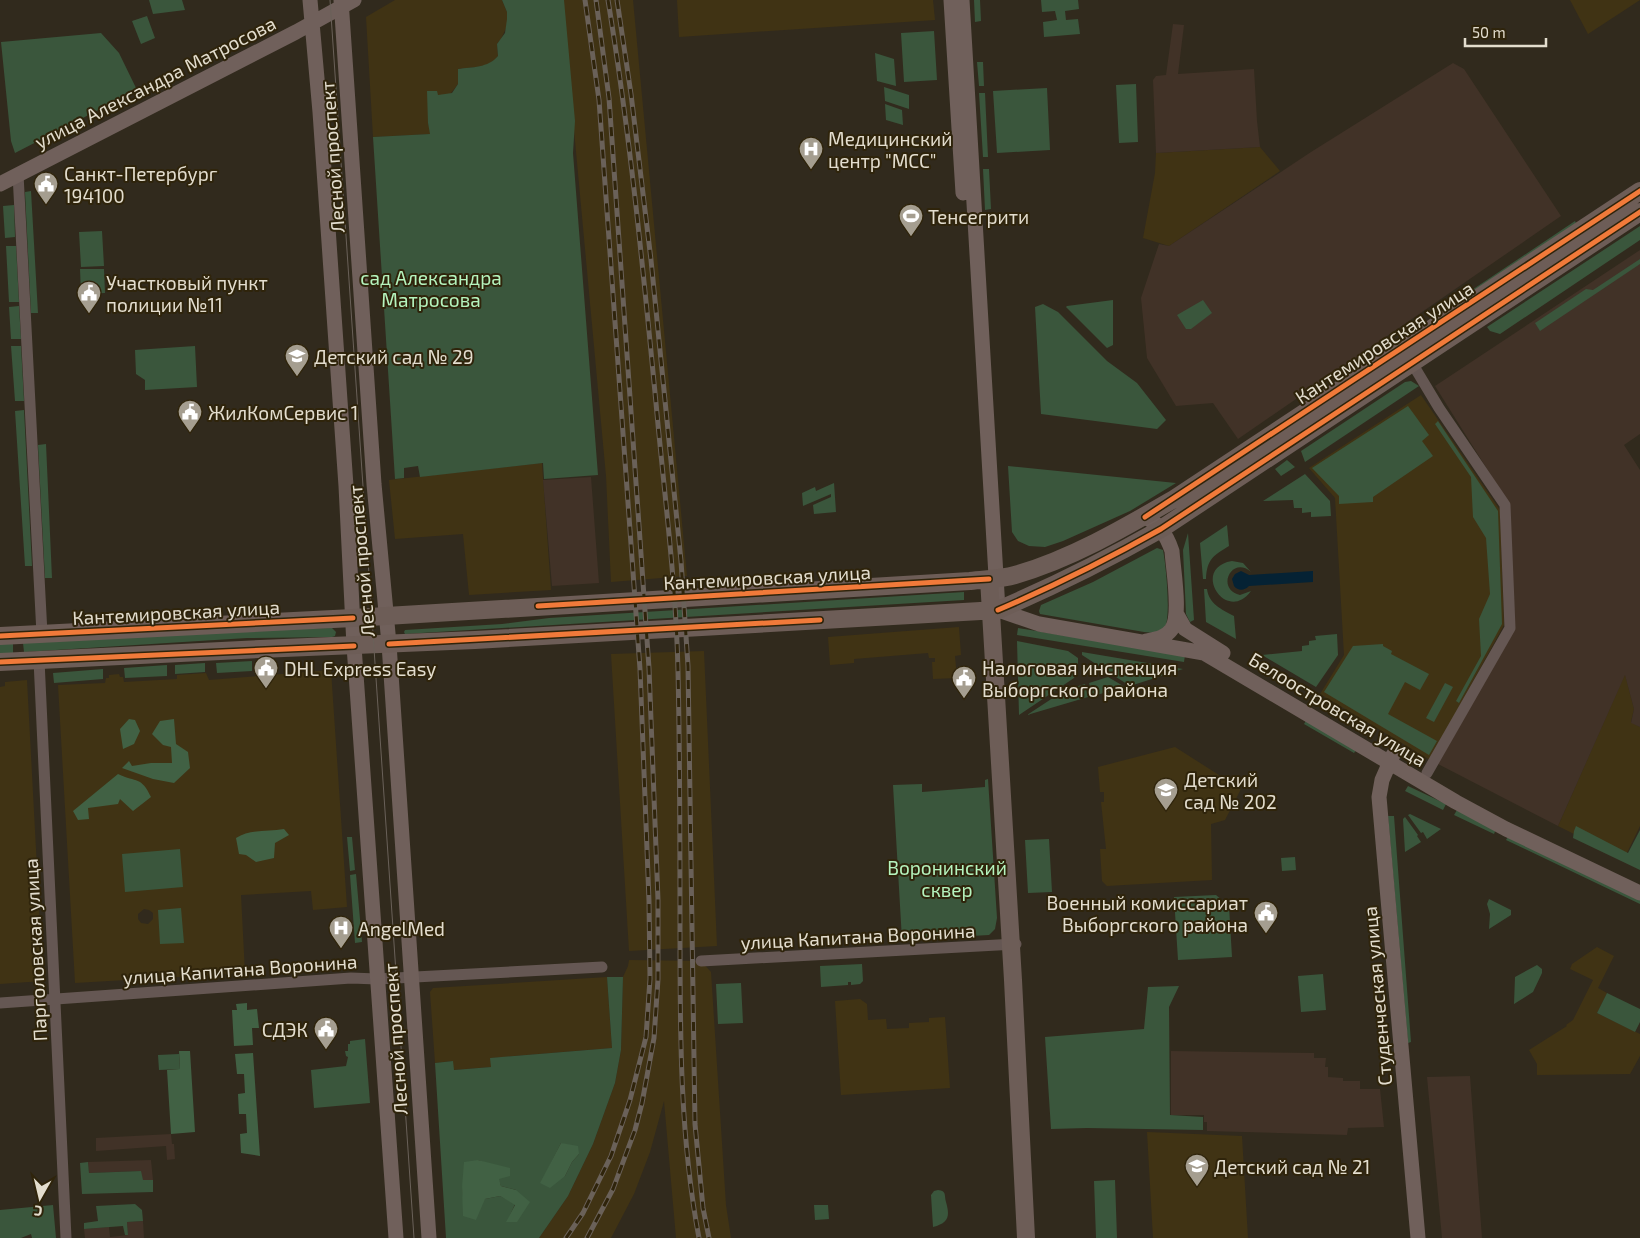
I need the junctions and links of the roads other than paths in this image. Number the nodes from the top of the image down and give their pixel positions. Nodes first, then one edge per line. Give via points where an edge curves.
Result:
1 (310, 0) edge
2 (951, 0) edge
3 (962, 0) edge
4 (346, 2) edge
5 (312, 23) junction
6 (18, 174) junction
7 (0, 184) edge
8 (1640, 191) edge
9 (1640, 212) edge
10 (1412, 363) junction
11 (1145, 517) junction
12 (1161, 529) junction
13 (993, 578) junction
14 (994, 610) junction
15 (1176, 612) junction
16 (387, 616) junction
17 (353, 618) junction
18 (42, 634) junction
19 (0, 636) edge
20 (1142, 642) junction
21 (389, 644) junction
22 (354, 646) junction
23 (39, 660) junction
24 (0, 662) edge
25 (1391, 758) junction
26 (1427, 773) junction
27 (1640, 883) edge
28 (1640, 893) edge
29 (1014, 944) junction
30 (701, 961) dead end
31 (602, 967) dead end
32 (410, 978) junction
33 (377, 980) junction
34 (55, 999) junction
35 (0, 1002) edge
36 (66, 1238) edge
37 (396, 1238) edge
38 (429, 1238) edge
39 (1026, 1238) edge
40 (1034, 1238) edge
41 (1418, 1238) edge

1 - 5 main road, Лесной проспект
2 - 13 main road
3 - 13 main road
4 - 5 main road, улица Александра Матросова
4 - 16 main road, Лесной проспект via 374,484
5 - 6 main road, улица Александра Матросова
5 - 17 main road, Лесной проспект
6 - 7 main road, улица Александра Матросова
6 - 18 street
8 - 11 main road, Кантемировская улица
9 - 10 main road, Кантемировская улица
10 - 12 main road, Кантемировская улица
10 - 26 street via 1504,505 1510,628
11 - 12 main road
11 - 13 main road, Кантемировская улица via 1055,560 1014,575
12 - 14 main road, Кантемировская улица via 1101,563
12 - 15 main road via 1172,551
13 - 14 main road
13 - 16 main road, Кантемировская улица
14 - 20 main road, Белоостровская улица via 1038,624
14 - 21 main road, Кантемировская улица
14 - 29 main road
15 - 20 main road via 1170,632
15 - 25 main road, Белоостровская улица via 1189,632
16 - 17 main road, Кантемировская улица
16 - 21 main road, Лесной проспект
17 - 18 main road, Кантемировская улица
17 - 22 main road, Лесной проспект
18 - 19 main road, Кантемировская улица
20 - 25 main road, Белоостровская улица via 1204,653
21 - 22 main road, Кантемировская улица
21 - 32 main road, Лесной проспект
22 - 23 main road, Кантемировская улица
22 - 33 main road, Лесной проспект
23 - 24 main road, Кантемировская улица
23 - 34 street, Парголовская улица
25 - 26 main road, Белоостровская улица
25 - 28 main road, Белоостровская улица via 1456,802
25 - 41 main road, Студенческая улица via 1382,780 1380,797
26 - 27 main road, Белоостровская улица via 1511,820
29 - 30 street, улица Капитана Воронина
29 - 39 main road
29 - 40 main road
31 - 32 street, улица Капитана Воронина
32 - 33 street, улица Капитана Воронина
32 - 38 main road, Лесной проспект
33 - 34 street, улица Капитана Воронина via 351,978
33 - 37 main road, Лесной проспект
34 - 35 street, улица Капитана Воронина
34 - 36 street, Парголовская улица

